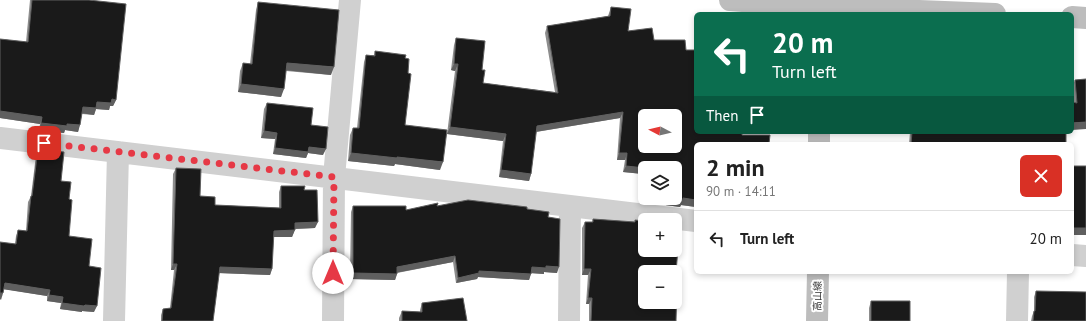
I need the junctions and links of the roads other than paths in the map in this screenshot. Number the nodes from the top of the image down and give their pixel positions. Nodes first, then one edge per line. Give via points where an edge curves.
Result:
1 (350, 0) edge
2 (730, 0) edge
3 (818, 7) edge
4 (944, 12) edge
5 (1074, 17) edge
6 (1086, 18) edge
7 (0, 138) edge
8 (118, 152) junction
9 (334, 177) junction
10 (570, 206) junction
11 (694, 221) edge
12 (1074, 255) edge
13 (1086, 256) edge
14 (818, 274) edge
15 (1018, 274) edge
16 (114, 321) edge
17 (333, 321) edge
18 (569, 321) edge
19 (816, 321) edge
20 (1017, 321) edge

1 - 9 street
2 - 3 street
3 - 4 street
5 - 6 street
7 - 8 street
8 - 9 street
8 - 16 street
9 - 10 street
9 - 17 street
10 - 11 street
10 - 18 street
12 - 13 street
14 - 19 street, 高山線
15 - 20 street

